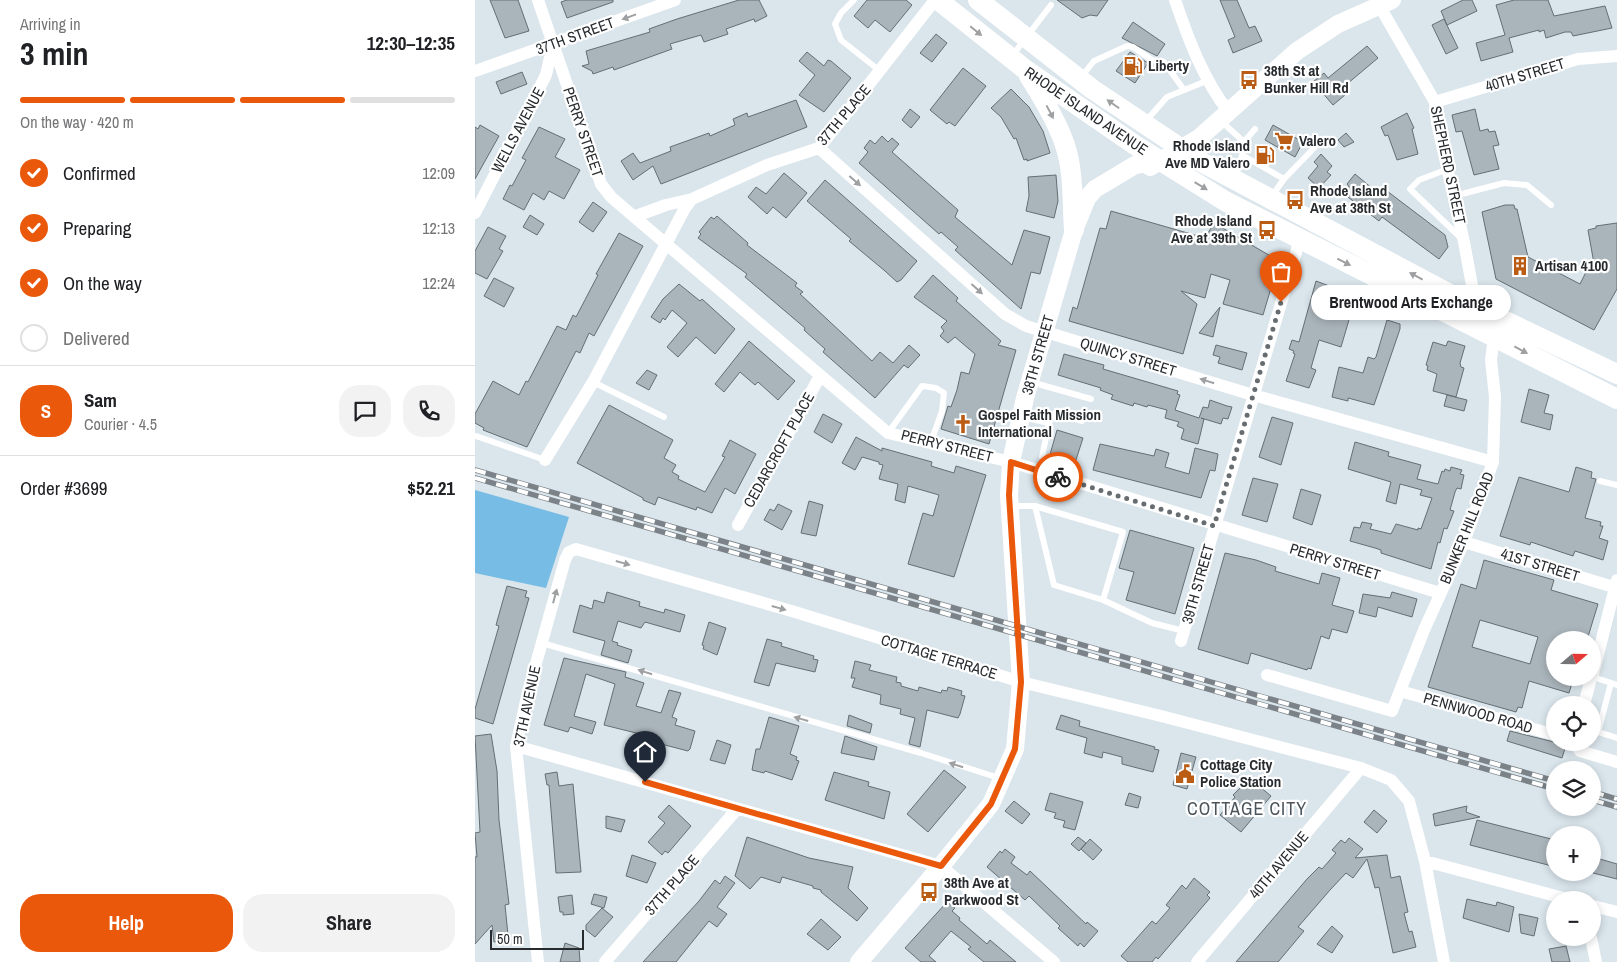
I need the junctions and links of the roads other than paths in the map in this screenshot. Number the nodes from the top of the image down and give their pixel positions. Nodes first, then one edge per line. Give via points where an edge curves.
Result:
1 (538, 0) edge
2 (675, 0) edge
3 (854, 0) edge
4 (937, 0) edge
5 (978, 0) edge
6 (1175, 0) edge
7 (1382, 2) edge
8 (1051, 5) dead end
9 (1026, 38) junction
10 (553, 44) junction
11 (1617, 56) edge
12 (1018, 64) junction
13 (475, 71) edge
14 (880, 71) junction
15 (1079, 80) junction
16 (1209, 80) junction
17 (1184, 90) junction
18 (1435, 102) junction
19 (1224, 115) junction
20 (1142, 124) junction
21 (1255, 129) dead end
22 (1244, 142) junction
23 (1315, 146) dead end
24 (819, 148) junction
25 (1183, 150) junction
26 (1242, 155) junction
27 (1159, 161) junction
28 (1448, 169) junction
29 (1284, 179) junction
30 (1235, 180) junction
31 (1454, 196) junction
32 (692, 199) junction
33 (1270, 199) junction
34 (1551, 205) dead end
35 (475, 213) edge
36 (636, 216) junction
37 (1074, 230) junction
38 (1300, 239) junction
39 (1465, 242) junction
40 (666, 244) junction
41 (1476, 307) junction
42 (1045, 333) junction
43 (1494, 336) junction
44 (1617, 374) edge
45 (820, 376) junction
46 (593, 382) junction
47 (1030, 382) junction
48 (1253, 395) junction
49 (1091, 399) dead end
50 (1617, 399) edge
51 (1021, 416) junction
52 (663, 417) dead end
53 (1082, 421) dead end
54 (1049, 423) junction
55 (888, 433) junction
56 (476, 436) edge
57 (931, 442) junction
58 (545, 460) joint
59 (1011, 462) junction
60 (1493, 462) junction
61 (1060, 466) dead end
62 (1600, 481) dead end
63 (1617, 485) edge
64 (1010, 506) junction
65 (1035, 506) junction
66 (738, 525) dead end
67 (1214, 526) junction
68 (1464, 542) junction
69 (576, 549) joint
70 (1616, 585) edge
71 (1440, 593) junction
72 (1103, 600) junction
73 (1183, 636) joint
74 (1601, 642) edge
75 (542, 643) junction
76 (1021, 675) junction
77 (1267, 675) dead end
78 (1601, 679) edge
79 (1614, 684) edge
80 (1400, 691) junction
81 (1546, 732) edge
82 (1617, 738) edge
83 (516, 746) junction
84 (1579, 751) edge
85 (1617, 762) edge
86 (1361, 768) junction
87 (1003, 780) junction
88 (737, 808) junction
89 (1425, 861) junction
90 (941, 866) junction
91 (1546, 893) edge
92 (1601, 908) edge
93 (1617, 912) edge
94 (1593, 946) edge
95 (538, 962) edge
96 (605, 962) edge
97 (859, 962) edge
98 (1054, 962) edge
99 (1197, 962) edge
100 (1444, 962) edge
101 (1596, 962) edge

1 - 10 street, PERRY STREET
2 -> 10 street, 37TH STREET
3 - 14 lane via 835,24 841,40
4 -> 12 main road, RHODE ISLAND AVENUE
4 - 14 street, 37TH PLACE
5 - 9 main road, RHODE ISLAND AVENUE
6 - 16 street
7 - 18 street, SHEPHERD STREET
7 - 19 main road, 38TH STREET via 1338,24 1297,51
8 - 9 lane
9 - 12 lane
9 - 15 main road, RHODE ISLAND AVENUE
10 - 13 street, 37TH STREET
10 - 35 street, WELLS AVENUE via 546,75
10 - 36 street, PERRY STREET via 601,184 611,197
11 - 18 street, 40TH STREET via 1578,59
12 - 27 main road, RHODE ISLAND AVENUE
12 -> 37 main road via 1052,114 1065,146
14 - 24 street, 37TH PLACE
15 - 17 lane via 1094,61 1127,46 1152,60 1164,62
20 -> 15 main road, RHODE ISLAND AVENUE
16 - 17 lane
16 - 19 street
17 - 20 lane via 1167,97
18 - 28 street, SHEPHERD STREET
19 - 22 lane
19 - 25 main road, 38TH STREET
20 - 25 main road, RHODE ISLAND AVENUE
21 - 22 lane
22 - 26 lane
23 - 29 lane
24 - 32 street, 37TH PLACE via 767,165
24 -> 42 street, QUINCY STREET via 1005,314
25 - 27 main road, 38TH STREET
25 - 30 main road, RHODE ISLAND AVENUE
26 - 29 lane
26 - 30 lane
27 - 37 main road, 38TH STREET via 1135,165 1095,189 1087,198
27 -> 38 main road, RHODE ISLAND AVENUE via 1225,201
28 - 31 street, SHEPHERD STREET
28 - 39 lane via 1419,180 1410,189
29 - 33 lane
30 - 33 main road, RHODE ISLAND AVENUE
31 - 34 lane via 1504,184 1527,185
31 - 39 street, SHEPHERD STREET
32 - 36 street, 37TH PLACE
32 - 40 street
41 -> 33 main road, RHODE ISLAND AVENUE
36 - 40 street, PERRY STREET
37 - 42 main road, 38TH STREET
38 -> 43 main road, RHODE ISLAND AVENUE
38 - 48 street, 39TH STREET
39 - 41 street, SHEPHERD STREET
40 - 45 street, PERRY STREET
40 - 46 street
41 - 44 main road, RHODE ISLAND AVENUE
42 - 47 main road, 38TH STREET
48 -> 42 street, QUINCY STREET
43 -> 50 main road, RHODE ISLAND AVENUE
43 - 60 street, BUNKER HILL ROAD via 1491,360 1495,397
45 - 55 street, PERRY STREET
45 - 66 street, CEDARCROFT PLACE
46 - 52 lane
46 - 58 street
47 - 49 lane
47 - 51 main road, 38TH STREET
48 - 60 street, QUINCY STREET
48 - 67 street, 39TH STREET
51 - 54 lane
51 - 59 main road, 38TH STREET
53 - 54 lane via 1055,413
54 - 61 lane via 1042,457 1045,462
55 - 57 street, PERRY STREET
55 - 57 lane via 922,386 936,388 944,393 942,411
56 - 58 lane
57 - 59 street, PERRY STREET
59 - 64 main road, 38TH STREET
59 - 67 street, PERRY STREET
60 - 68 street, BUNKER HILL ROAD
62 - 63 lane
64 - 65 lane
64 - 76 main road, 38TH STREET
65 - 72 lane via 1054,585
65 - 72 lane via 1123,532
67 - 71 street, PERRY STREET
67 - 73 street, 39TH STREET
68 - 70 street, 41ST STREET
68 - 71 street, BUNKER HILL ROAD
75 -> 69 street, 37TH AVENUE via 565,560 569,552
69 -> 76 street, COTTAGE TERRACE
70 - 74 street
71 - 80 street, BUNKER HILL ROAD
72 - 73 lane
75 - 83 street, 37TH AVENUE
87 -> 75 lane via 921,752
76 - 86 street, COTTAGE TERRACE via 1161,716
76 - 87 main road, 38TH STREET via 1015,749
77 - 80 street, BUNKER HILL ROAD via 1392,711
78 - 79 lane
79 - 82 lane via 1597,732
80 - 81 street, PENNWOOD ROAD
83 - 88 street
83 - 95 street, 37TH AVENUE
84 - 85 street
86 - 89 street, COTTAGE TERRACE via 1391,780 1409,801
86 - 99 street, 40TH AVENUE
87 - 90 main road, 38TH STREET via 991,804
88 - 90 street
88 - 96 street, 37TH PLACE
89 - 91 street
89 - 100 street
90 - 97 main road, 38TH STREET
90 - 98 street
92 - 93 street
94 - 101 street

